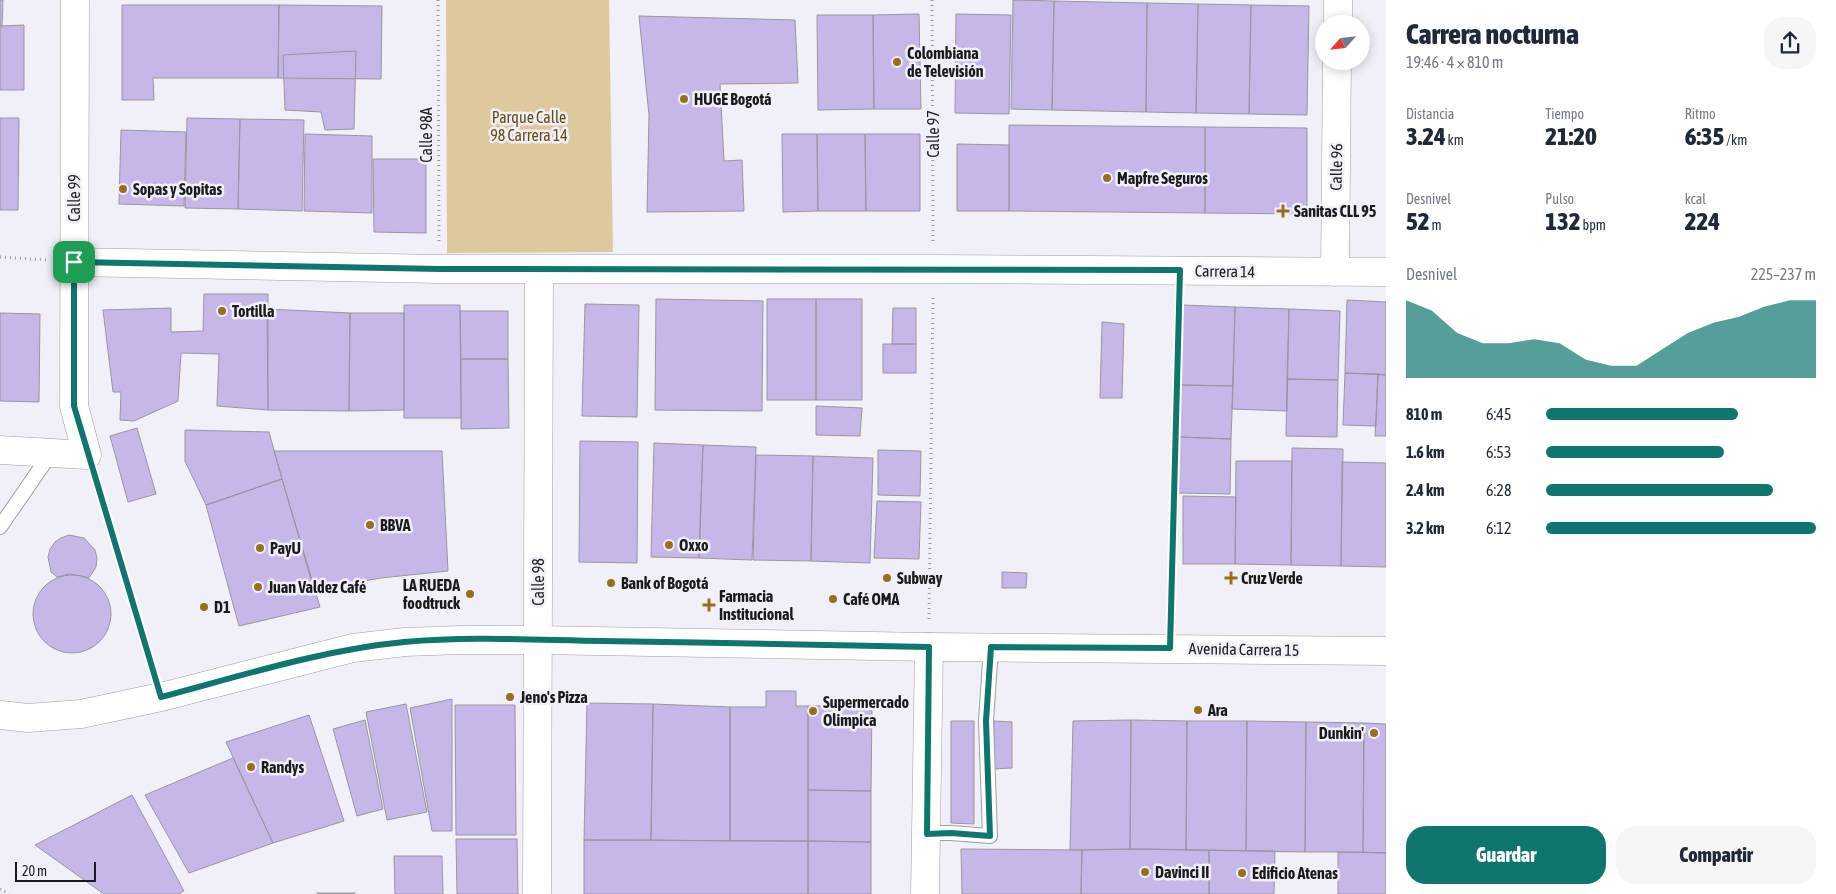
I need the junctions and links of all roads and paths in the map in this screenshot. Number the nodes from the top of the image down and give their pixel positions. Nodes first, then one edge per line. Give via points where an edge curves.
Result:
1 (75, 0) edge
2 (438, 0) edge
3 (932, 0) edge
4 (1338, 0) edge
5 (1338, 15) edge
6 (1337, 70) edge
7 (0, 258) edge
8 (74, 262) junction
9 (440, 269) junction
10 (933, 269) junction
11 (539, 270) junction
12 (1180, 270) junction
13 (1335, 272) junction
14 (1386, 272) edge
15 (0, 450) edge
16 (51, 453) junction
17 (87, 455) junction
18 (0, 527) edge
19 (537, 640) junction
20 (929, 647) junction
21 (991, 647) junction
22 (1170, 648) junction
23 (1386, 651) edge
24 (161, 697) junction
25 (0, 715) edge
26 (927, 834) junction
27 (0, 888) edge
28 (9, 894) edge
29 (537, 894) edge
30 (926, 894) edge

1 - 8 street, Calle 99
2 - 9 path, Calle 98A
3 - 10 path, Calle 97
4 - 5 street
6 - 13 street, Calle 96
7 - 8 path
8 - 9 street, Carrera 14
8 - 17 street, Calle 99 via 74,406
9 - 11 street, Carrera 14
10 - 11 street, Carrera 14
10 - 12 street, Carrera 14
10 - 20 path, Calle 97
11 - 19 street, Calle 98
12 - 13 street, Carrera 14
12 - 22 path
13 - 14 street, Carrera 14
15 - 16 street
16 - 17 street
16 - 18 lane
17 - 24 path
19 - 20 street, Avenida Carrera 15
19 - 24 street, Avenida Carrera 15 via 405,642 353,648
19 - 29 street, Calle 98
20 - 21 street, Avenida Carrera 15
20 - 26 street
21 - 22 street, Avenida Carrera 15
21 - 26 lane via 986,721 990,836
22 - 23 street, Avenida Carrera 15
24 - 25 street, Avenida Carrera 15 via 81,714 28,718
26 - 30 street
27 - 28 path

